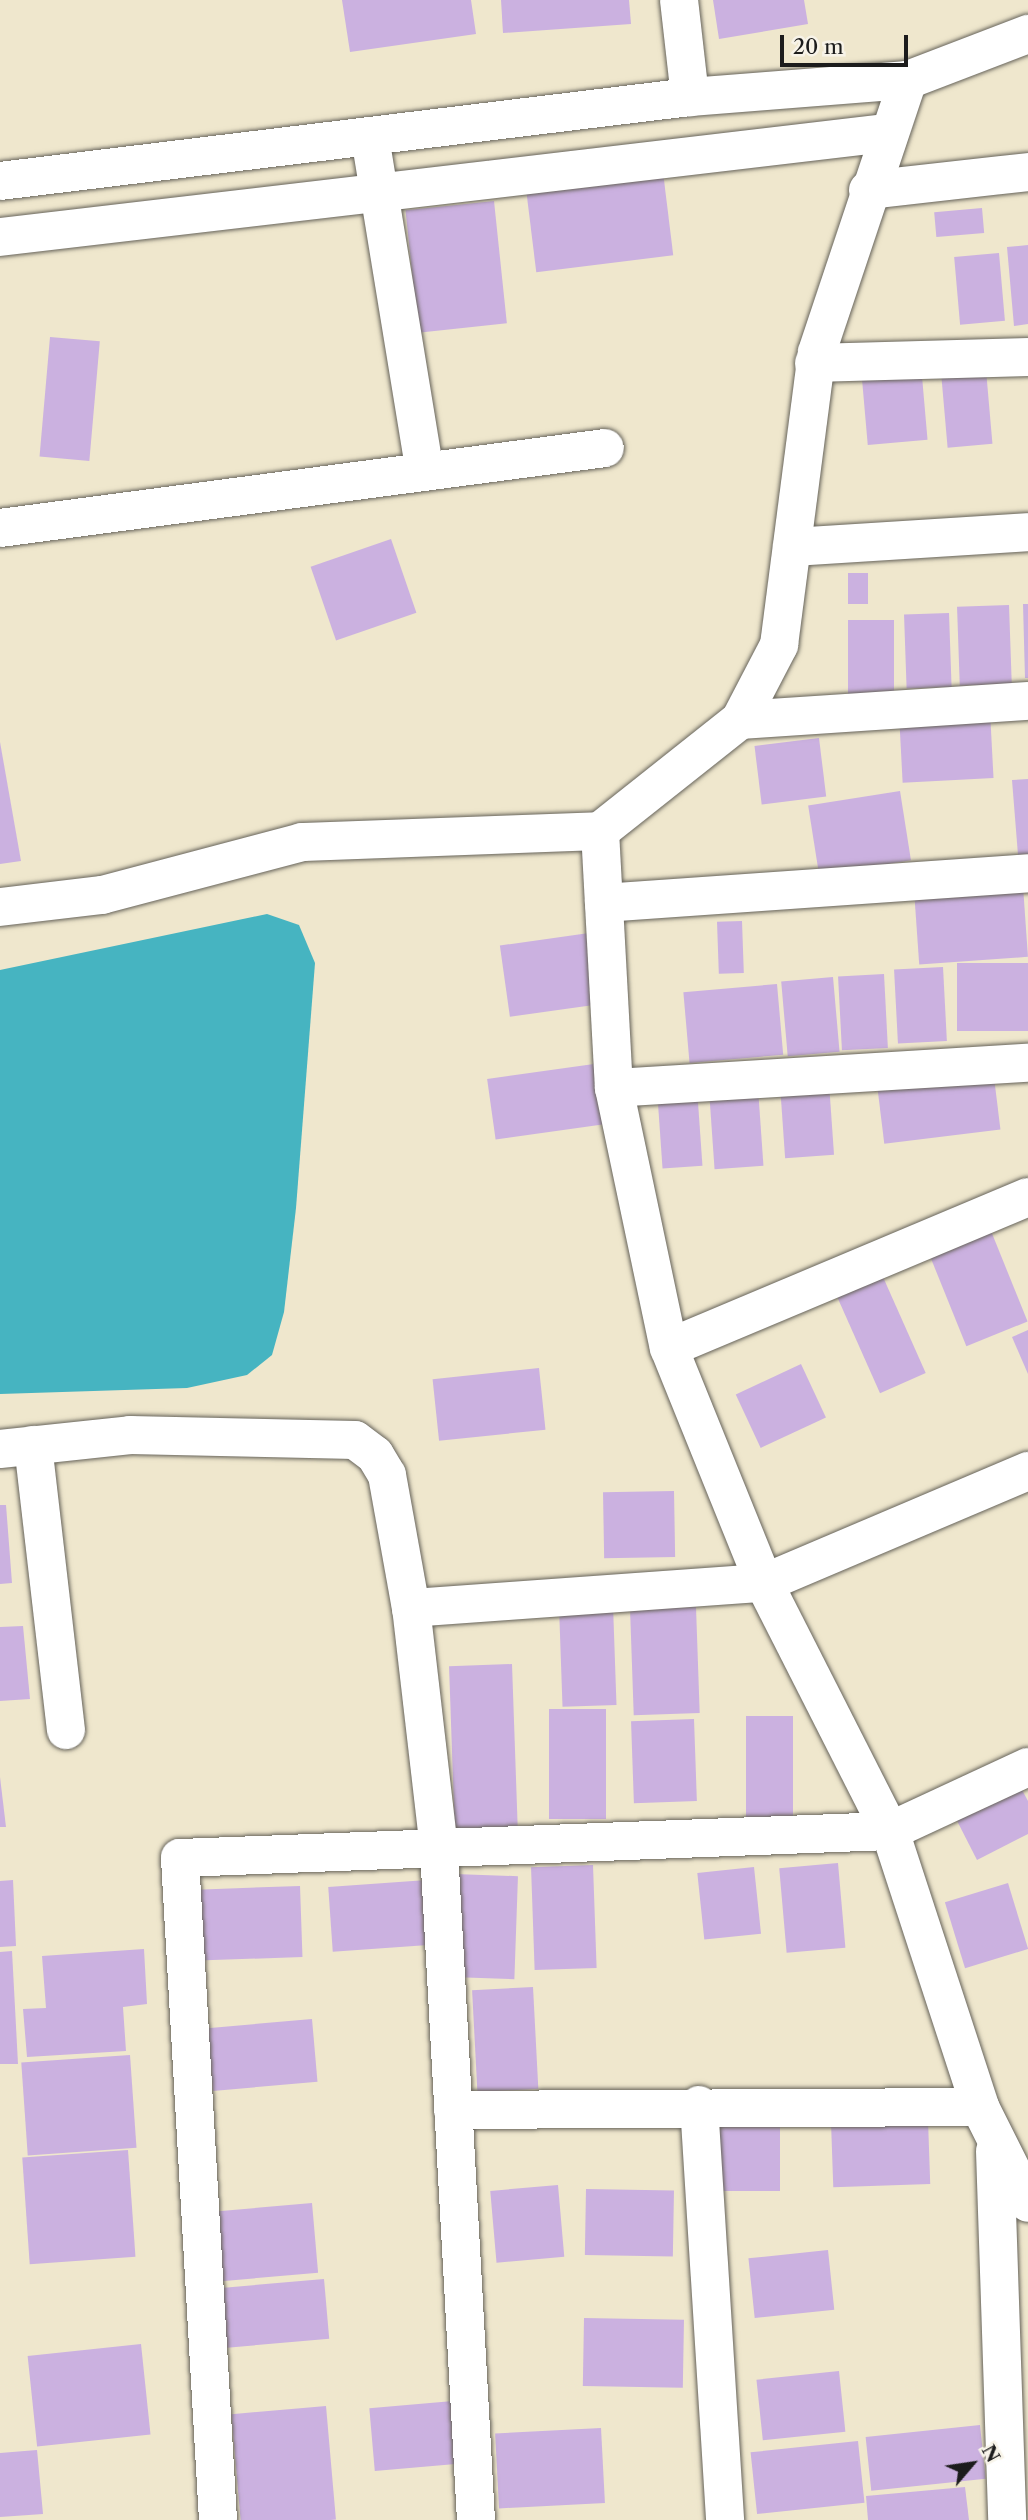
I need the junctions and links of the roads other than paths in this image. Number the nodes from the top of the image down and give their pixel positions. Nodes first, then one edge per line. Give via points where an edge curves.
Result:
1 (679, 0) edge
2 (1028, 34) edge
3 (908, 80) junction
4 (690, 97) junction
5 (887, 133) junction
6 (370, 137) junction
7 (1028, 172) edge
8 (0, 181) edge
9 (868, 190) junction
10 (376, 192) junction
11 (0, 237) edge
12 (1028, 357) edge
13 (814, 363) junction
14 (605, 447) dead end
15 (425, 472) junction
16 (0, 528) edge
17 (1028, 532) edge
18 (792, 547) junction
19 (1028, 701) edge
20 (740, 720) junction
21 (600, 831) junction
22 (1028, 873) edge
23 (604, 903) junction
24 (0, 907) edge
25 (1028, 1063) edge
26 (614, 1088) junction
27 (1028, 1197) edge
28 (669, 1348) junction
29 (17, 1447) edge
30 (1028, 1471) edge
31 (764, 1583) junction
32 (411, 1608) junction
33 (66, 1730) dead end
34 (1028, 1767) edge
35 (890, 1831) junction
36 (439, 1849) junction
37 (699, 2105) junction
38 (980, 2107) junction
39 (453, 2110) junction
40 (995, 2145) junction
41 (1028, 2203) edge
42 (218, 2520) edge
43 (476, 2520) edge
44 (725, 2520) edge
45 (1007, 2520) edge

1 - 4 street
2 - 3 street
3 - 4 street
3 - 5 street
4 - 6 street
5 - 9 street
5 - 10 street
6 - 8 street
6 - 10 street
7 - 9 street
9 - 13 street
10 - 11 street
10 - 15 street
12 - 13 street
13 - 18 street
14 - 15 street
15 - 16 street
17 - 18 street
18 - 20 street via 779,645
19 - 20 street
20 - 21 street
21 - 23 street
21 - 24 street via 302,842 102,895
22 - 23 street
23 - 26 street
25 - 26 street
26 - 28 street
27 - 28 street
28 - 31 street
29 - 32 street via 130,1436 355,1440 387,1475
29 - 33 street
30 - 31 street
31 - 32 street
31 - 35 street
32 - 36 street
34 - 35 street
35 - 36 street
35 - 38 street
36 - 39 street
36 - 42 street via 180,1858
37 - 38 street
37 - 39 street
37 - 44 street
38 - 40 street
39 - 43 street
40 - 41 street
40 - 45 street

